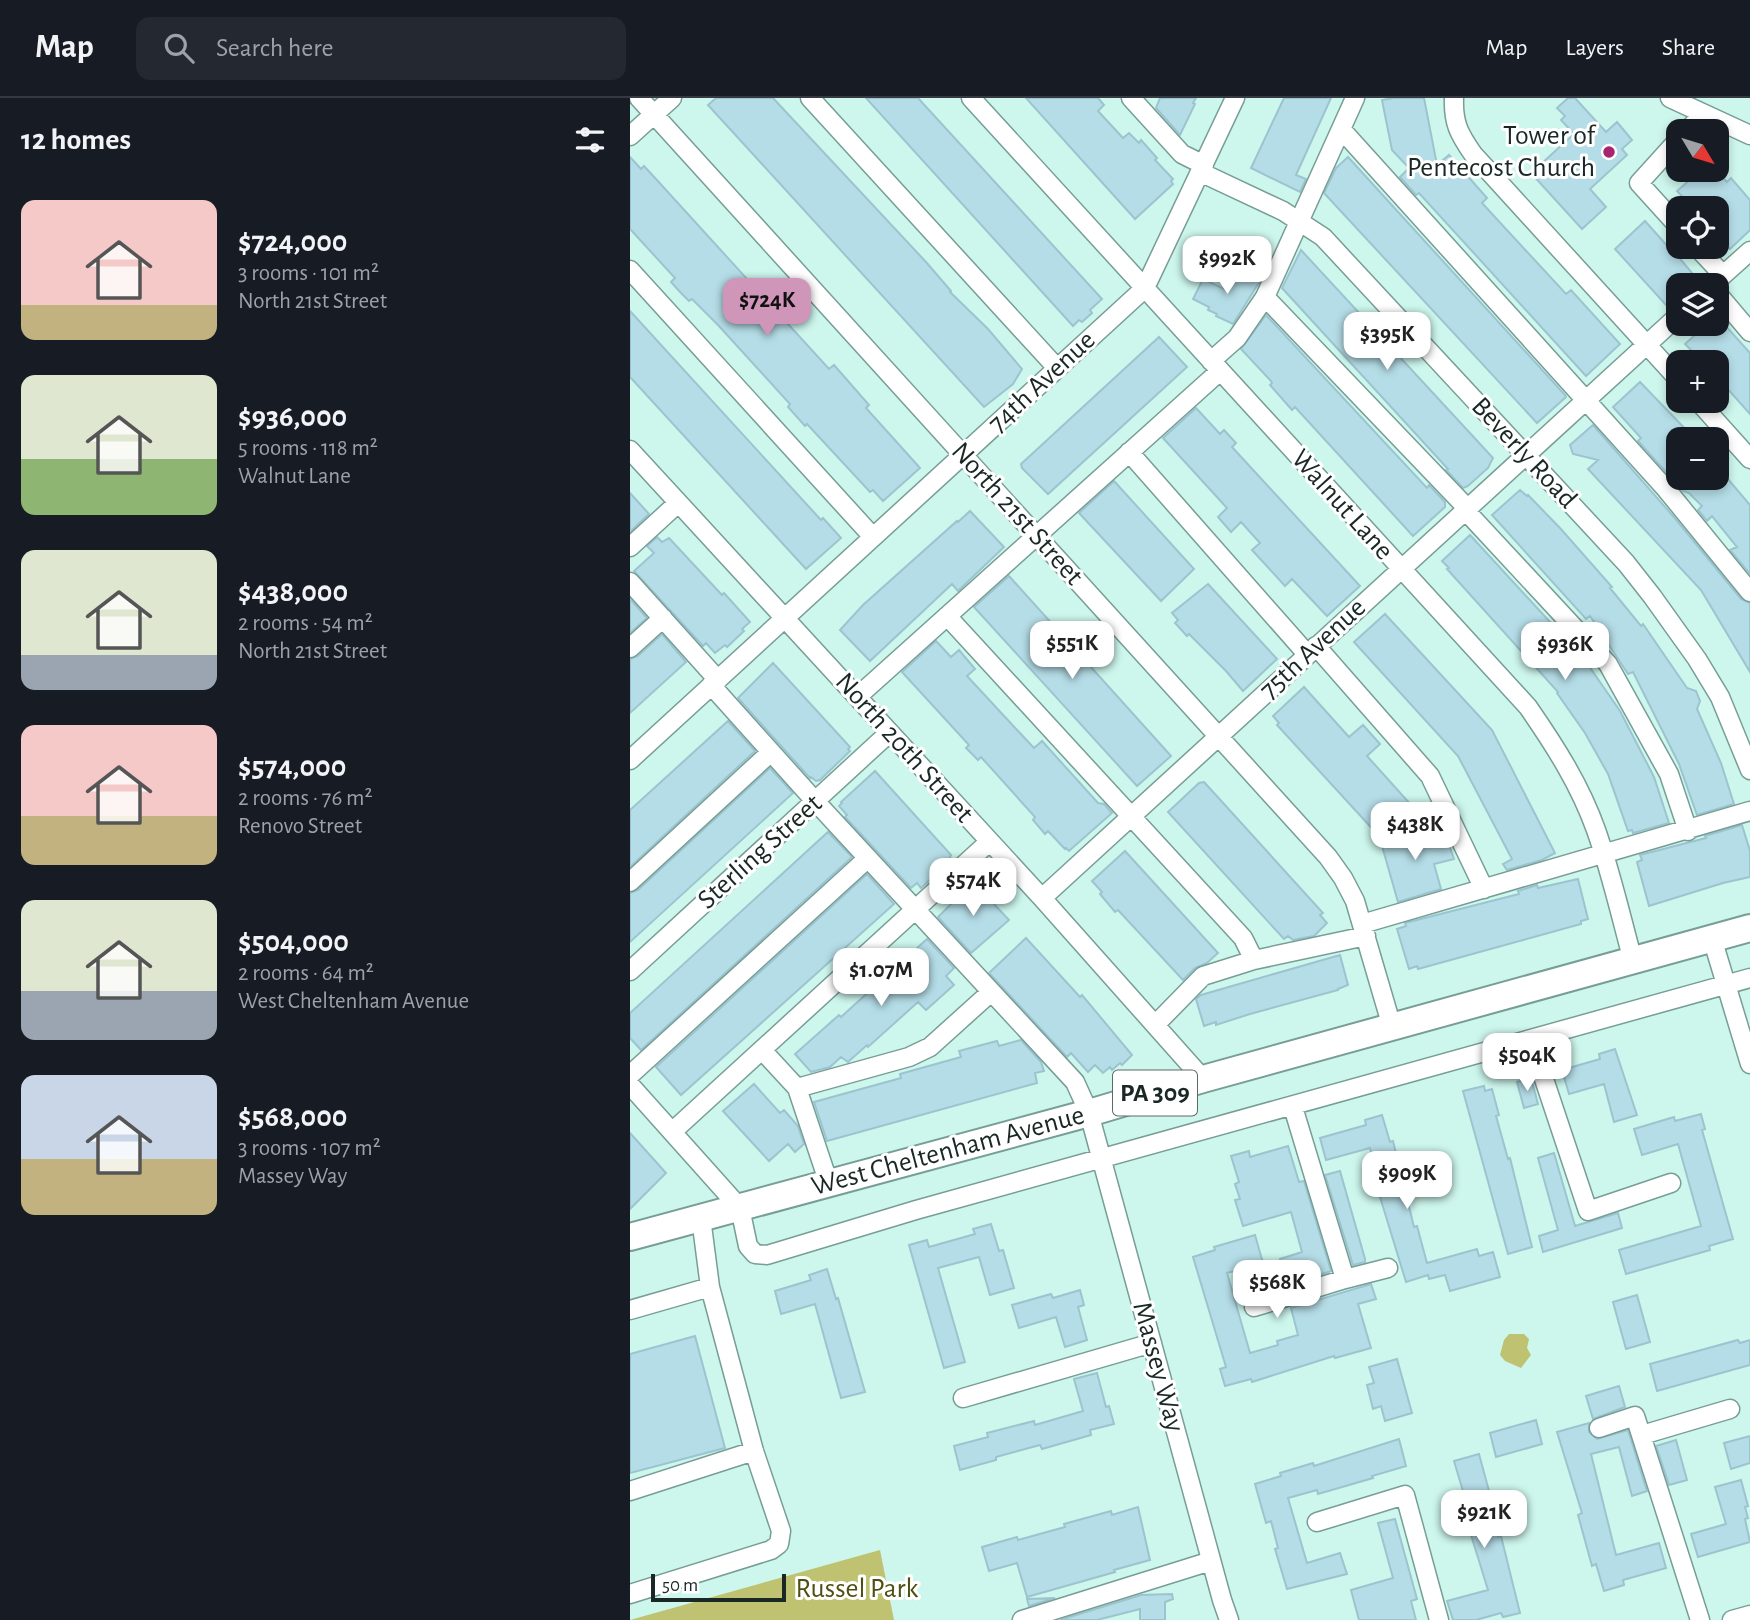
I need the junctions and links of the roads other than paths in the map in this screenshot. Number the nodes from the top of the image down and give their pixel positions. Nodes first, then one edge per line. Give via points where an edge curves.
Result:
1 (639, 98) edge
2 (672, 98) edge
3 (810, 98) edge
4 (971, 98) edge
5 (1131, 98) edge
6 (1235, 98) edge
7 (1355, 98) edge
8 (1454, 98) edge
9 (1670, 98) edge
10 (654, 114) junction
11 (1703, 114) junction
12 (1698, 119) edge
13 (1341, 129) junction
14 (1750, 135) edge
15 (630, 136) edge
16 (1666, 154) edge
17 (1202, 169) junction
18 (1666, 213) edge
19 (1298, 219) junction
20 (1750, 251) edge
21 (630, 270) edge
22 (1726, 273) edge
23 (1144, 288) junction
24 (1265, 297) junction
25 (1729, 307) edge
26 (1666, 327) edge
27 (1750, 331) edge
28 (1647, 345) junction
29 (1215, 366) junction
30 (1666, 366) edge
31 (1057, 368) junction
32 (1585, 401) junction
33 (1709, 413) edge
34 (630, 450) edge
35 (1129, 452) junction
36 (964, 454) junction
37 (1526, 455) junction
38 (1750, 459) edge
39 (678, 503) junction
40 (1466, 509) junction
41 (1035, 536) junction
42 (873, 537) junction
43 (630, 547) edge
44 (1400, 569) junction
45 (630, 582) edge
46 (1750, 592) edge
47 (947, 617) junction
48 (663, 618) junction
49 (786, 618) junction
50 (630, 648) edge
51 (1312, 650) junction
52 (714, 683) junction
53 (857, 698) junction
54 (889, 733) junction
55 (1218, 736) junction
56 (771, 752) junction
57 (630, 760) edge
58 (1750, 770) edge
59 (815, 801) junction
60 (1750, 811) edge
61 (1131, 817) junction
62 (1688, 831) junction
63 (989, 842) junction
64 (1603, 852) junction
65 (868, 858) junction
66 (630, 882) edge
67 (1484, 889) junction
68 (1042, 898) junction
69 (915, 909) junction
70 (1750, 928) edge
71 (1364, 930) junction
72 (1712, 938) junction
73 (1254, 960) junction
74 (1633, 961) junction
75 (630, 971) edge
76 (1750, 978) edge
77 (1726, 985) junction
78 (991, 992) junction
79 (1155, 1025) junction
80 (1392, 1027) junction
81 (1531, 1040) junction
82 (762, 1050) junction
83 (1750, 1064) edge
84 (630, 1075) edge
85 (1203, 1079) junction
86 (630, 1084) edge
87 (796, 1088) junction
88 (1293, 1107) junction
89 (1089, 1113) junction
90 (673, 1131) junction
91 (1102, 1159) junction
92 (829, 1184) junction
93 (1671, 1184) dead end
94 (740, 1208) junction
95 (701, 1218) junction
96 (632, 1231) edge
97 (1388, 1268) dead end
98 (1345, 1279) junction
99 (710, 1287) junction
100 (1254, 1307) dead end
101 (630, 1310) edge
102 (1152, 1343) junction
103 (962, 1398) dead end
104 (1730, 1409) dead end
105 (1599, 1428) dead end
106 (1642, 1436) junction
107 (754, 1451) junction
108 (630, 1491) edge
109 (1317, 1522) dead end
110 (1211, 1561) junction
111 (630, 1594) edge
112 (1750, 1615) edge
113 (1022, 1620) edge
114 (1229, 1620) edge
115 (1439, 1620) edge
116 (1700, 1620) edge
117 (1732, 1620) edge

1 - 10 street, North 21st Street
2 - 10 street
3 - 31 street
4 - 23 street, Walnut Lane
5 - 17 street, Beverly Road via 1182,154
6 - 17 street, 74th Avenue
7 - 13 street
8 - 28 street via 1453,117 1473,154
9 - 11 street
10 - 15 street
10 - 36 street, North 21st Street
11 - 12 street
11 - 14 street
13 - 19 street
13 - 32 street
16 - 18 street via 1639,183
17 - 19 street, Beverly Road
17 - 23 street, 74th Avenue
19 - 24 street
19 - 37 street, Beverly Road via 1348,261
20 - 22 street
21 - 42 street
23 - 29 street, Walnut Lane
23 - 31 street, 74th Avenue
24 - 29 street
24 - 40 street
25 - 27 street
26 - 28 street, 75th Avenue
28 - 30 street
28 - 32 street, 75th Avenue
29 - 35 street
29 - 44 street, Walnut Lane
31 - 36 street, 74th Avenue
32 - 37 street, 75th Avenue
32 - 46 street via 1666,489
33 - 38 street
34 - 39 street, North 20th Street
35 - 41 street
35 - 51 street
36 - 41 street, North 21st Street
36 - 42 street, 74th Avenue
37 - 40 street, 75th Avenue
37 - 58 street, Beverly Road via 1626,563 1698,659 1720,697
39 - 43 street
39 - 49 street, North 20th Street
40 - 44 street, 75th Avenue
40 - 62 street via 1608,664 1669,774
41 - 47 street
41 - 55 street, North 21st Street
42 - 49 street, 74th Avenue
44 - 51 street, 75th Avenue
44 - 64 street, Walnut Lane via 1528,707 1570,772
45 - 48 street, Massey Way
47 - 53 street
47 - 61 street
48 - 50 street
48 - 52 street, Massey Way
49 - 52 street, 74th Avenue
49 - 53 street, North 20th Street
51 - 55 street, 75th Avenue
51 - 67 street via 1430,776
52 - 56 street, Massey Way
52 - 57 street, 74th Avenue
53 - 54 street, North 20th Street
54 - 59 street, Sterling Street
54 - 63 street, North 20th Street
55 - 61 street, 75th Avenue
55 - 71 street, North 21st Street via 1328,857 1355,901
56 - 59 street, Massey Way
56 - 66 street
59 - 65 street, Massey Way
59 - 75 street, Sterling Street
60 - 62 street
61 - 68 street, 75th Avenue
61 - 73 street via 1243,938
62 - 64 street
63 - 68 street, North 20th Street
63 - 69 street
64 - 67 street
64 - 74 street, Walnut Lane
65 - 69 street, Massey Way
65 - 84 street
67 - 71 street
68 - 79 street, North 20th Street
69 - 78 street, Massey Way
69 - 82 street
70 - 72 highway, West Cheltenham Avenue / PA 309
71 - 73 street
71 - 80 street, North 21st Street
72 - 74 highway, West Cheltenham Avenue / PA 309
72 - 77 street
73 - 79 street via 1203,976
74 - 80 highway, West Cheltenham Avenue / PA 309
76 - 77 street
77 - 81 street
77 - 83 street
78 - 87 street via 930,1047
78 - 89 street, Massey Way via 1074,1082
79 - 85 street, North 20th Street
80 - 85 highway, West Cheltenham Avenue / PA 309
81 - 88 street
81 - 93 street via 1588,1211
82 - 87 street
82 - 90 street
85 - 89 highway, West Cheltenham Avenue / PA 309
86 - 90 street
87 - 92 street
88 - 91 street
88 - 98 street
89 - 91 street, Massey Way
89 - 92 highway, West Cheltenham Avenue / PA 309
90 - 94 street
91 - 94 street via 766,1255 755,1254 748,1246
91 - 102 street, Massey Way
92 - 94 highway, West Cheltenham Avenue / PA 309
94 - 95 highway, West Cheltenham Avenue / PA 309
95 - 96 highway, West Cheltenham Avenue / PA 309
95 - 99 street
97 - 98 street
98 - 100 street
99 - 101 street
99 - 107 street
102 - 103 street
102 - 110 street, Massey Way
104 - 106 street
105 - 106 street via 1635,1416
106 - 116 street
107 - 108 street
107 - 111 street via 781,1531 779,1544
109 - 115 street via 1405,1495
110 - 113 street
110 - 114 street, Massey Way
112 - 117 street

